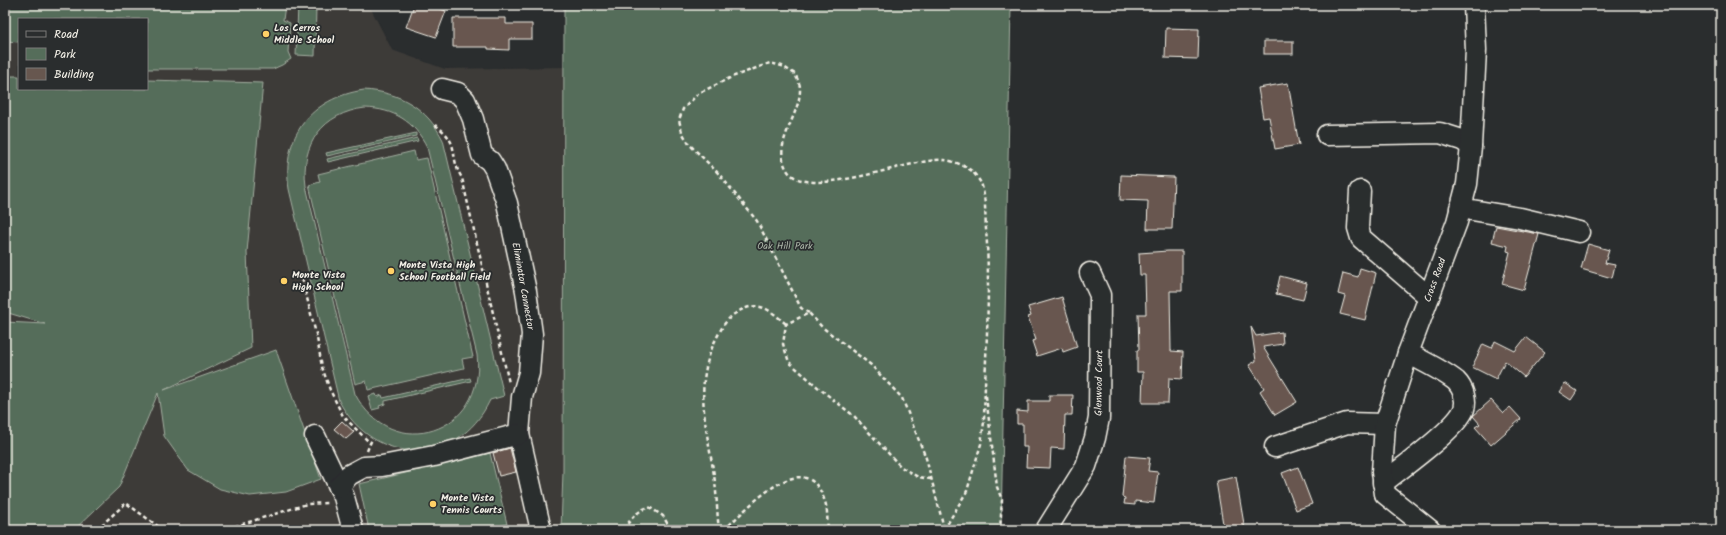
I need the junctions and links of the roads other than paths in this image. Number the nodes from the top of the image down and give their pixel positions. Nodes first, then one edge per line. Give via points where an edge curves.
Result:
1 (1474, 5) edge
2 (442, 89) dead end
3 (1328, 135) dead end
4 (1471, 146) junction
5 (1360, 191) dead end
6 (1460, 208) junction
7 (1579, 232) dead end
8 (1090, 273) dead end
9 (1429, 297) junction
10 (1408, 353) junction
11 (1385, 424) junction
12 (519, 434) junction
13 (315, 436) dead end
14 (1275, 447) dead end
15 (1383, 483) junction
16 (342, 492) junction
17 (353, 530) edge
18 (541, 530) edge
19 (1046, 530) edge
20 (1430, 530) edge

1 - 4 street, Cross Road via 1476,50
2 - 12 street, Eliminator Connector via 458,93 465,100 473,119 482,155 495,169 507,203 526,291 532,334 529,373 522,397
3 - 4 street via 1440,133 1462,140
4 - 6 street, Cross Road via 1467,184
5 - 9 street via 1358,228 1361,238
6 - 7 street via 1520,218
6 - 9 street, Cross Road
8 - 19 street, Glenwood Court via 1100,294 1099,418 1086,466
9 - 10 street, Cross Road
10 - 11 street, Cross Road
10 - 15 street via 1456,382 1465,399 1464,409 1454,425
11 - 14 street via 1347,423
11 - 15 street, Cross Road
12 - 16 street via 434,456 364,467 349,475
12 - 18 street, Eliminator Connector
13 - 16 street
15 - 20 street via 1385,494
16 - 17 street

